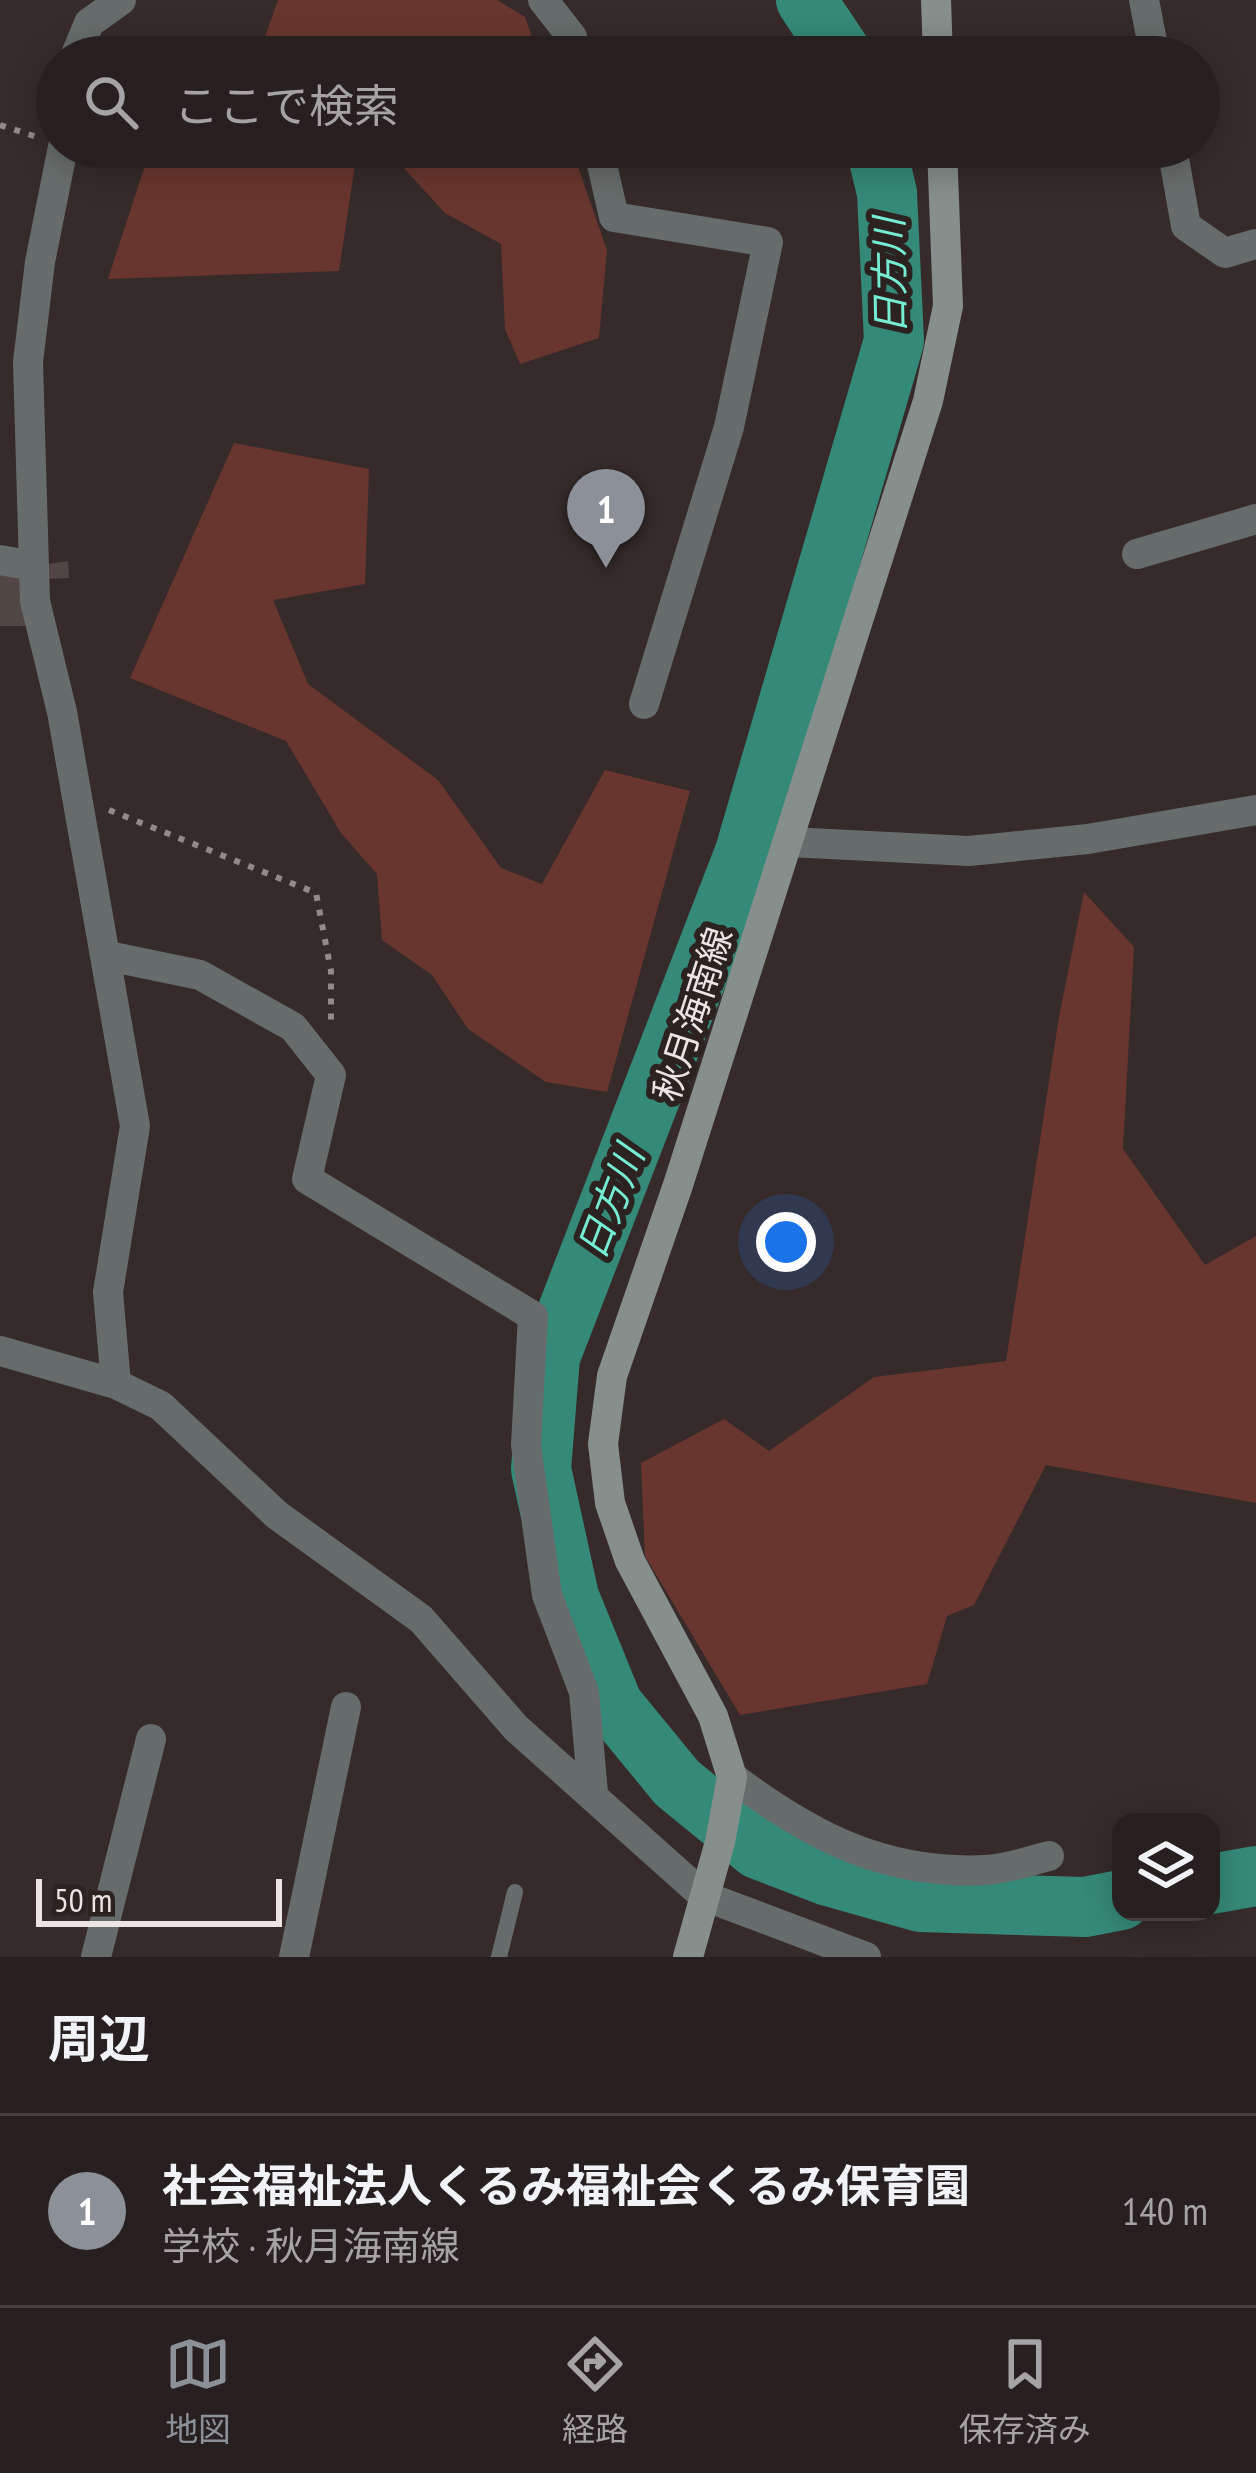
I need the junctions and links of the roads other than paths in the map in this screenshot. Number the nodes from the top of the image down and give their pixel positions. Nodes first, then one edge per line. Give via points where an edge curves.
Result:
1 (121, 0) edge
2 (543, 0) edge
3 (936, 0) edge
4 (1144, 0) edge
5 (84, 36) edge
6 (571, 36) edge
7 (937, 36) edge
8 (1151, 36) edge
9 (49, 168) edge
10 (603, 168) edge
11 (943, 168) edge
12 (1176, 168) edge
13 (1256, 244) edge
14 (1256, 519) edge
15 (1137, 554) dead end
16 (0, 560) edge
17 (34, 566) junction
18 (644, 704) dead end
19 (1256, 811) edge
20 (789, 842) junction
21 (108, 956) junction
22 (0, 1351) edge
23 (116, 1384) junction
24 (346, 1707) dead end
25 (151, 1739) dead end
26 (731, 1782) junction
27 (592, 1793) junction
28 (1049, 1856) dead end
29 (514, 1892) dead end
30 (704, 1896) junction
31 (97, 1957) edge
32 (294, 1957) edge
33 (499, 1957) edge
34 (688, 1957) edge
35 (866, 1957) edge

1 - 5 street
2 - 6 street
3 - 7 main road
4 - 8 street
9 - 17 street via 28,362
10 - 18 street via 614,217 768,242 729,427
11 - 20 main road, 秋月海南線 via 948,305 928,401
12 - 13 street via 1186,226 1225,253
14 - 15 street
16 - 17 street
17 - 21 street
19 - 20 street via 969,851
20 - 26 main road, 秋月海南線 via 612,1376 603,1444 629,1561 713,1716
21 - 23 street via 135,1126 107,1292
21 - 27 street via 200,975 293,1027 331,1075 308,1179 533,1316 526,1445 547,1595 584,1692
22 - 23 street
23 - 27 street via 161,1406 277,1515 422,1619 516,1728
24 - 32 street
25 - 31 street
26 - 28 street via 831,1841 907,1868 990,1870
26 - 30 main road, 秋月海南線
27 - 30 street
29 - 33 lane
30 - 34 main road, 秋月海南線
30 - 35 street

